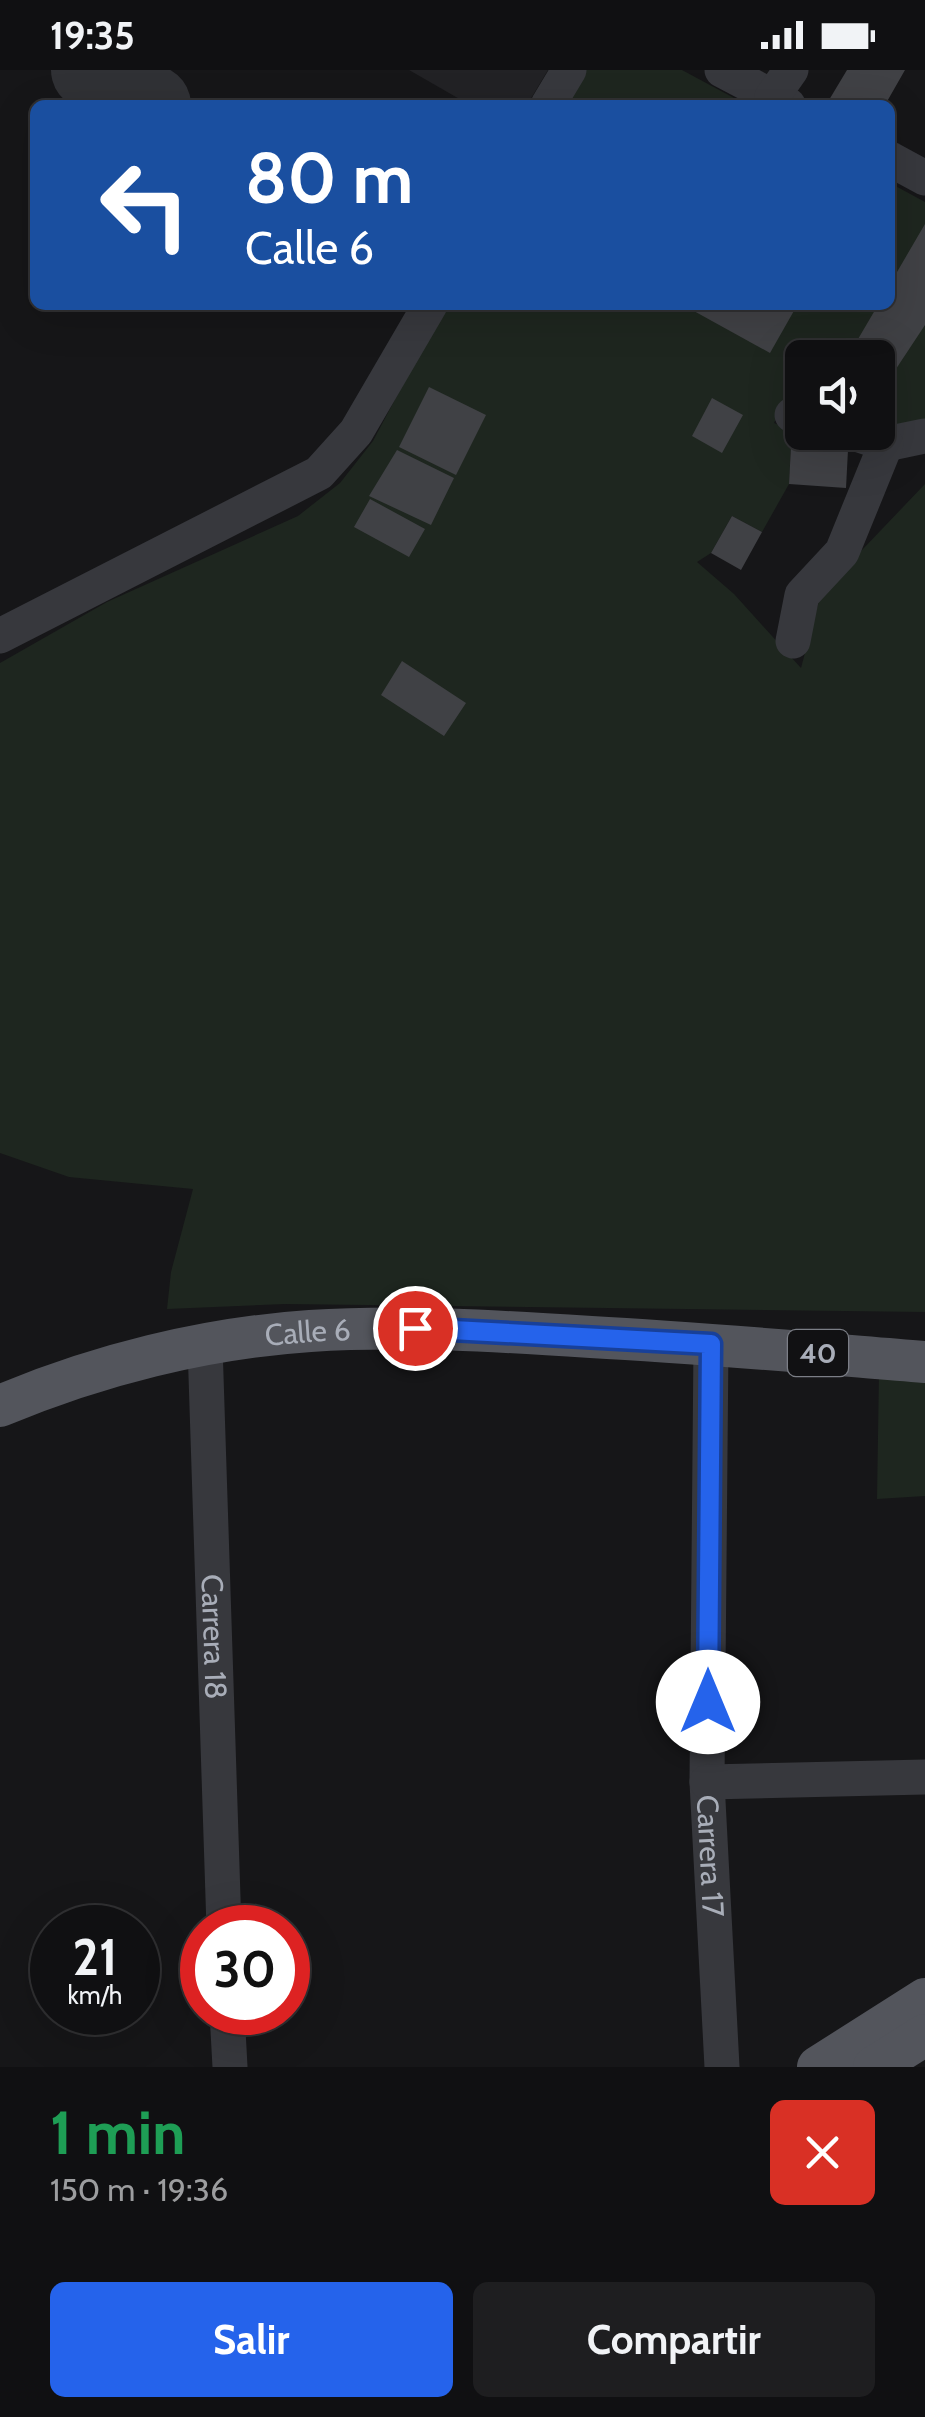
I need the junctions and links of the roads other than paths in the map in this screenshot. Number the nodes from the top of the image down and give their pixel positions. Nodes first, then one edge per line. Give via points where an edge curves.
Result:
1 (570, 70) edge
2 (722, 70) edge
3 (783, 91) edge
4 (551, 100) edge
5 (895, 162) edge
6 (925, 178) edge
7 (427, 310) edge
8 (925, 436) edge
9 (895, 442) edge
10 (884, 450) edge
11 (0, 636) edge
12 (793, 641) dead end
13 (711, 1344) junction
14 (205, 1345) junction
15 (925, 1362) edge
16 (0, 1406) edge
17 (925, 1777) edge
18 (707, 1782) junction
19 (223, 1905) edge
20 (925, 1999) edge
21 (228, 2035) edge
22 (925, 2036) edge
23 (878, 2053) edge
24 (230, 2067) edge
25 (722, 2067) edge
26 (818, 2067) edge

1 - 4 street
2 - 3 street
5 - 6 street
7 - 11 street via 356,432 319,473
8 - 9 street
10 - 12 street via 842,552 802,595
13 - 14 main road, Calle 6 / 40 via 415,1328 308,1331
13 - 15 main road, Calle 6 / 40
13 - 18 street, Carrera 17
14 - 16 main road, Calle 6 / 40 via 104,1369
14 - 19 street, Carrera 18
17 - 18 street
18 - 25 street, Carrera 17
20 - 23 main road
21 - 24 street
22 - 23 main road
23 - 26 main road

